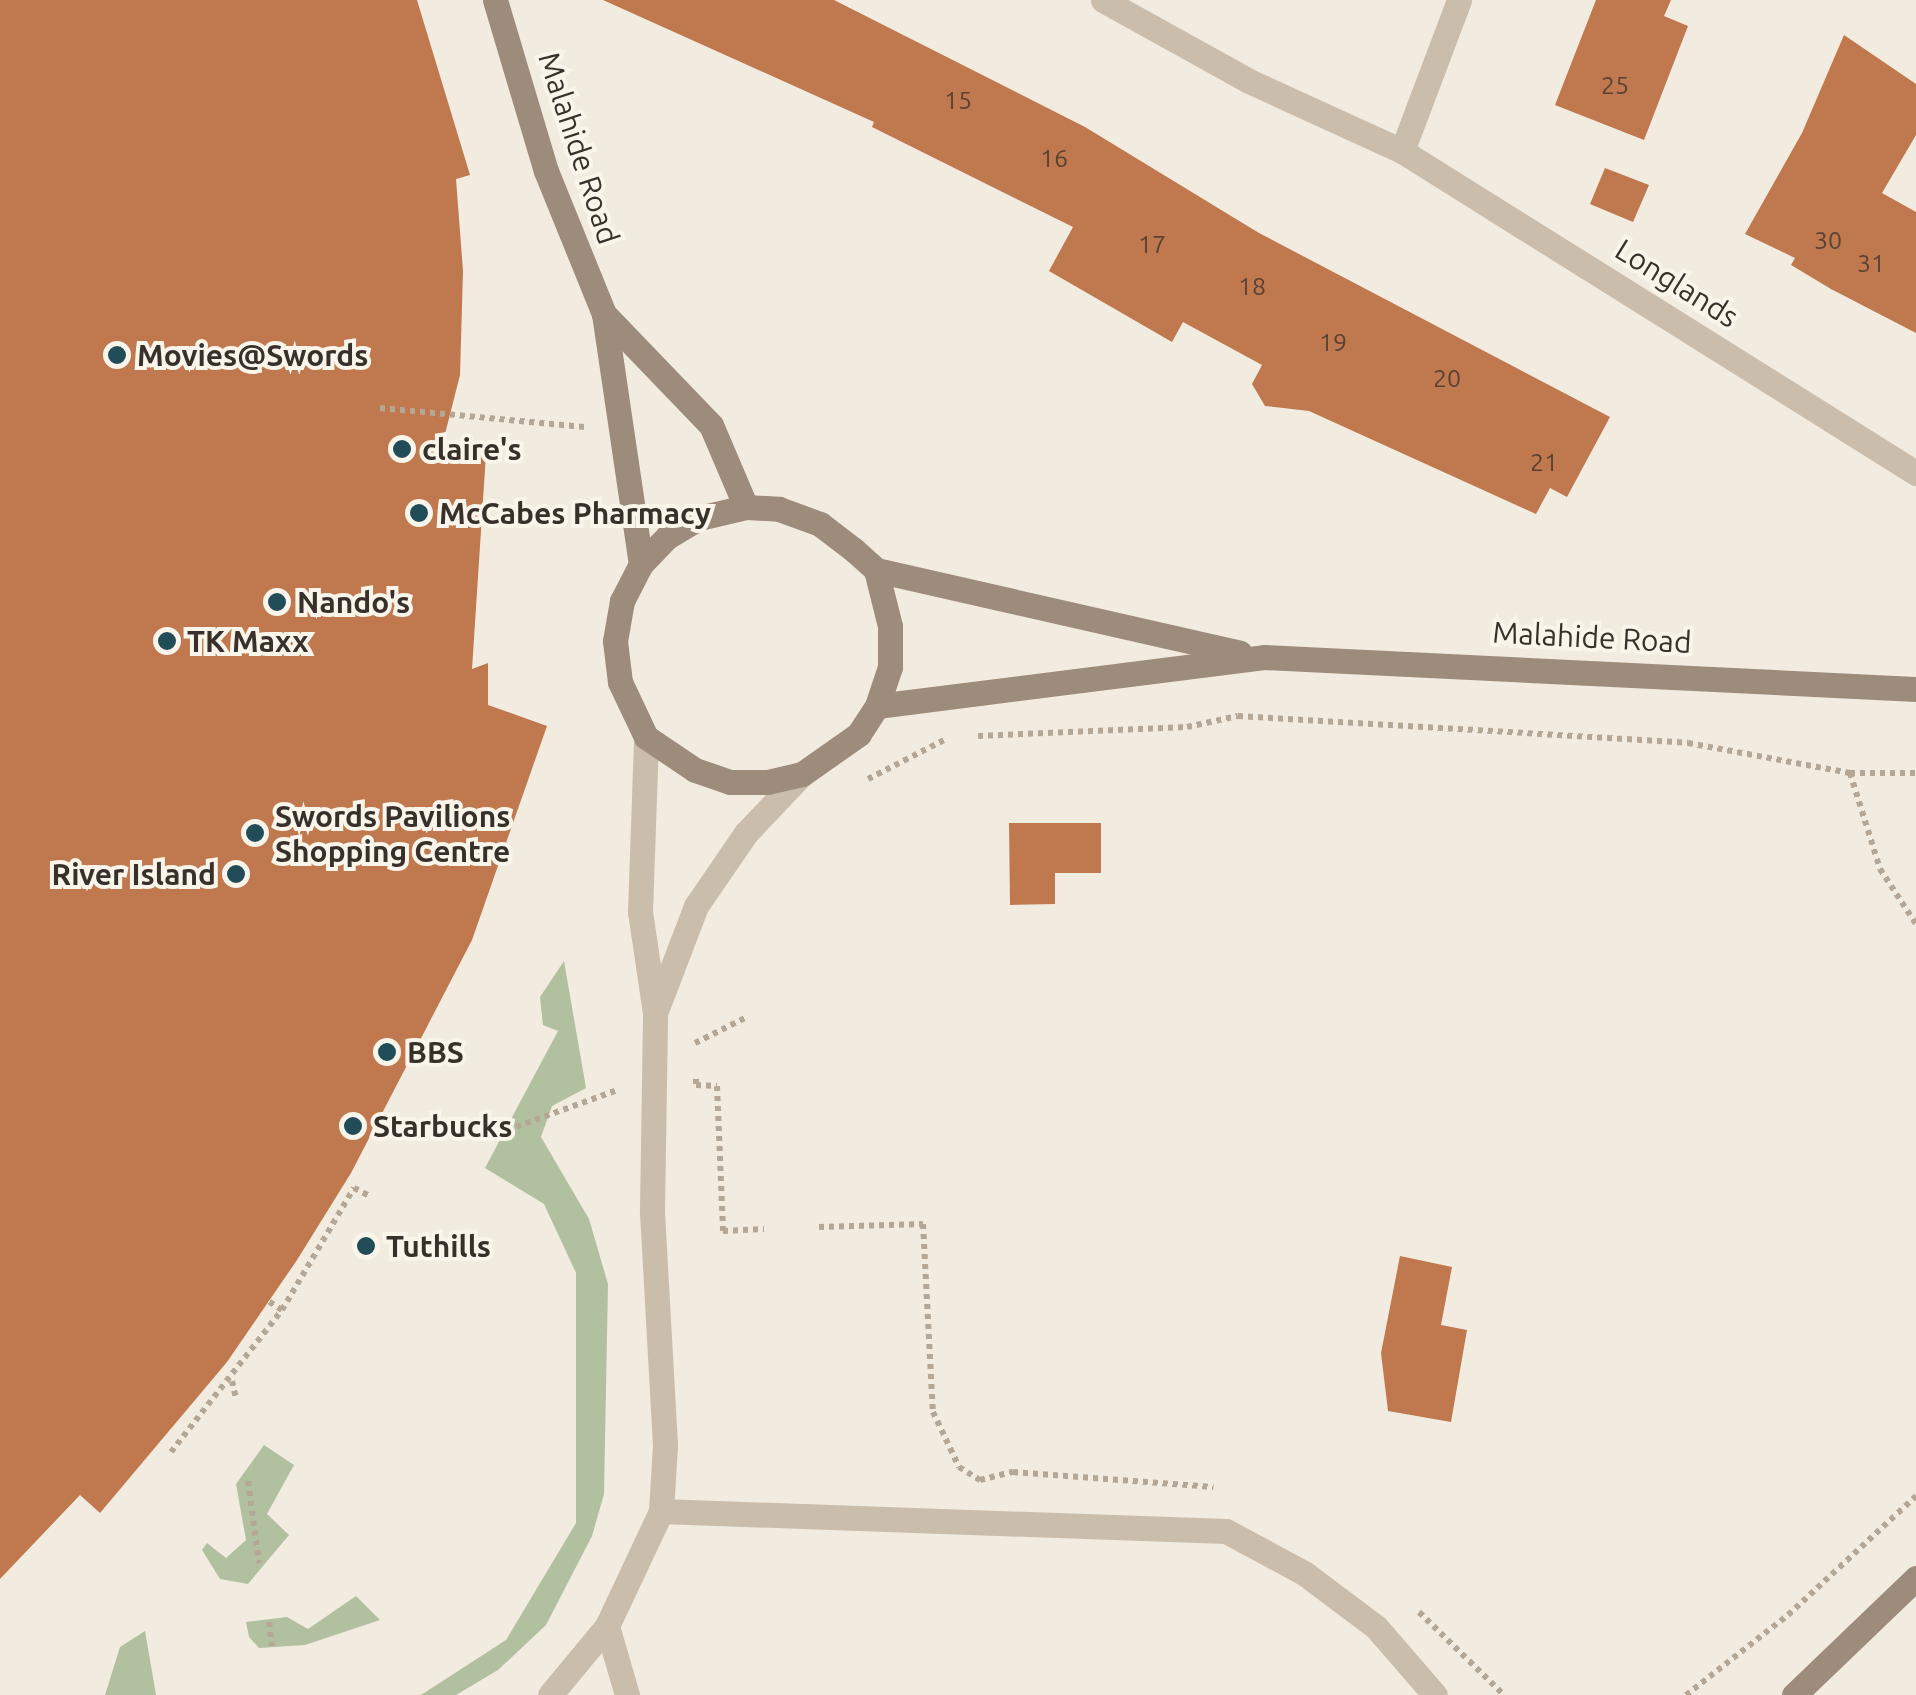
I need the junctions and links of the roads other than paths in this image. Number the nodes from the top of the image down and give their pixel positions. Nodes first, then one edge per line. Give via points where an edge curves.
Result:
1 (495, 0) edge
2 (1103, 0) edge
3 (1458, 0) edge
4 (1402, 151) junction
5 (604, 314) junction
6 (1916, 473) edge
7 (746, 507) junction
8 (641, 564) junction
9 (876, 570) junction
10 (1264, 658) junction
11 (1916, 689) edge
12 (878, 706) junction
13 (646, 737) junction
14 (802, 774) junction
15 (655, 1012) junction
16 (661, 1512) junction
17 (1916, 1578) edge
18 (607, 1626) junction
19 (550, 1695) edge
20 (626, 1695) edge
21 (1435, 1695) edge
22 (1794, 1695) edge

1 - 5 main road, Malahide Road via 546,171
2 - 4 street, Longlands via 1249,82
3 - 4 street
4 - 6 street, Longlands
5 - 7 main road, Malahide Road via 711,426
5 - 8 main road, Malahide Road
7 - 8 main road via 699,518
7 - 9 main road via 779,509 820,524
8 - 13 main road via 622,601 615,641 620,682
9 - 10 main road, Malahide Road
9 - 12 main road via 890,626 890,667
10 - 11 main road, Malahide Road
10 - 12 main road, Malahide Road
12 - 14 main road via 858,734
13 - 14 main road via 695,770 730,782
13 - 15 street via 640,912
14 - 15 street via 746,833 696,906
15 - 16 street via 652,1210 666,1445
16 - 18 street
16 - 21 street via 1226,1531 1304,1573 1376,1627
17 - 22 main road
18 - 19 street
18 - 20 street

